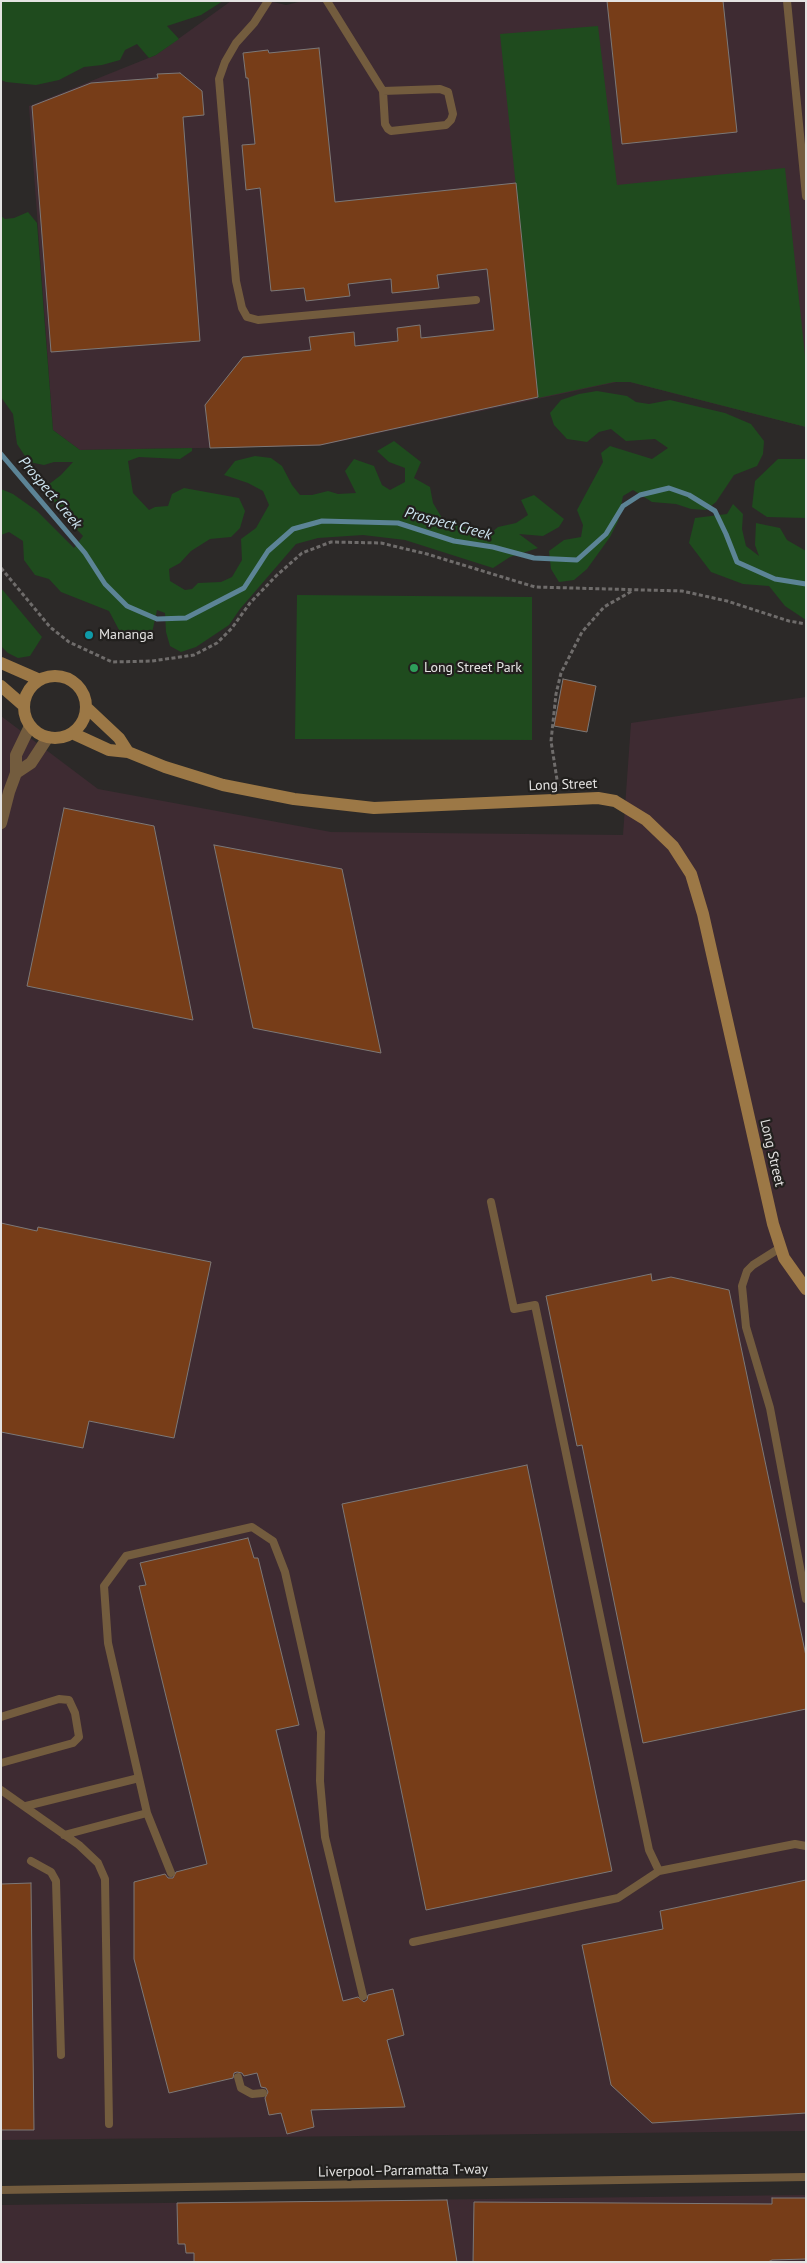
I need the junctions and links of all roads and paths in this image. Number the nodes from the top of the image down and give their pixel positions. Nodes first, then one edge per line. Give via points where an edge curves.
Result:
1 (268, 1) edge
2 (327, 1) edge
3 (787, 1) edge
4 (383, 91) junction
5 (806, 196) edge
6 (476, 300) dead end
7 (1, 568) edge
8 (633, 591) junction
9 (806, 624) edge
10 (1, 663) edge
11 (40, 680) junction
12 (1, 686) edge
13 (24, 706) junction
14 (86, 707) junction
15 (30, 726) junction
16 (72, 733) junction
17 (48, 737) junction
18 (128, 752) junction
19 (16, 773) junction
20 (560, 799) junction
21 (1, 824) edge
22 (491, 1202) dead end
23 (780, 1248) junction
24 (806, 1289) edge
25 (806, 1599) edge
26 (1, 1717) edge
27 (1, 1763) edge
28 (139, 1778) junction
29 (1, 1790) edge
30 (26, 1806) junction
31 (147, 1813) junction
32 (64, 1834) junction
33 (806, 1842) edge
34 (795, 1844) junction
35 (806, 1846) edge
36 (31, 1861) dead end
37 (659, 1871) junction
38 (171, 1873) dead end
39 (413, 1942) dead end
40 (363, 1996) dead end
41 (61, 2055) dead end
42 (238, 2077) dead end
43 (263, 2093) dead end
44 (109, 2124) dead end
45 (806, 2177) edge
46 (1, 2190) edge

1 - 6 lane via 236,42 219,80 236,281 247,317 258,320
2 - 4 lane
3 - 5 lane
4 - 4 lane via 440,88 448,92 453,114 451,120 446,125 391,131 385,124
7 - 8 path via 50,626 70,642 112,662 194,655 217,643 276,576 302,553 331,542 390,545 535,587
8 - 9 path via 659,589 696,594
8 - 20 path via 604,607 582,632 561,673 551,740
10 - 11 street
11 - 13 street via 29,691
11 - 14 street via 55,677 70,681 84,697
12 - 13 street
13 - 15 street
14 - 16 street via 80,725
14 - 18 street via 119,738
15 - 17 street
15 - 19 street via 16,755
16 - 17 street
16 - 18 street, Long Street via 109,750
17 - 19 street via 31,763
18 - 20 street, Long Street via 223,785 294,799 374,808
19 - 21 street
20 - 23 street, Long Street via 615,801 646,820 673,846 691,874
22 - 37 lane via 514,1309 535,1305 649,1850
23 - 24 street, Long Street
23 - 25 lane via 747,1271 742,1286 746,1327 770,1408
26 - 27 lane via 59,1699 69,1700 79,1737 73,1743
28 - 30 lane
28 - 31 lane
28 - 40 lane via 108,1643 104,1586 126,1556 252,1527 273,1541 285,1572 321,1732 320,1781 325,1837
29 - 30 lane
30 - 32 lane
31 - 32 lane
31 - 38 lane
32 - 44 lane via 98,1863 105,1879
33 - 34 lane
34 - 35 lane
34 - 37 lane
36 - 41 lane via 51,1872 56,1881
37 - 39 lane via 618,1898
42 - 43 lane via 241,2088 252,2094
45 - 46 lane, Liverpool–Parramatta T-way

